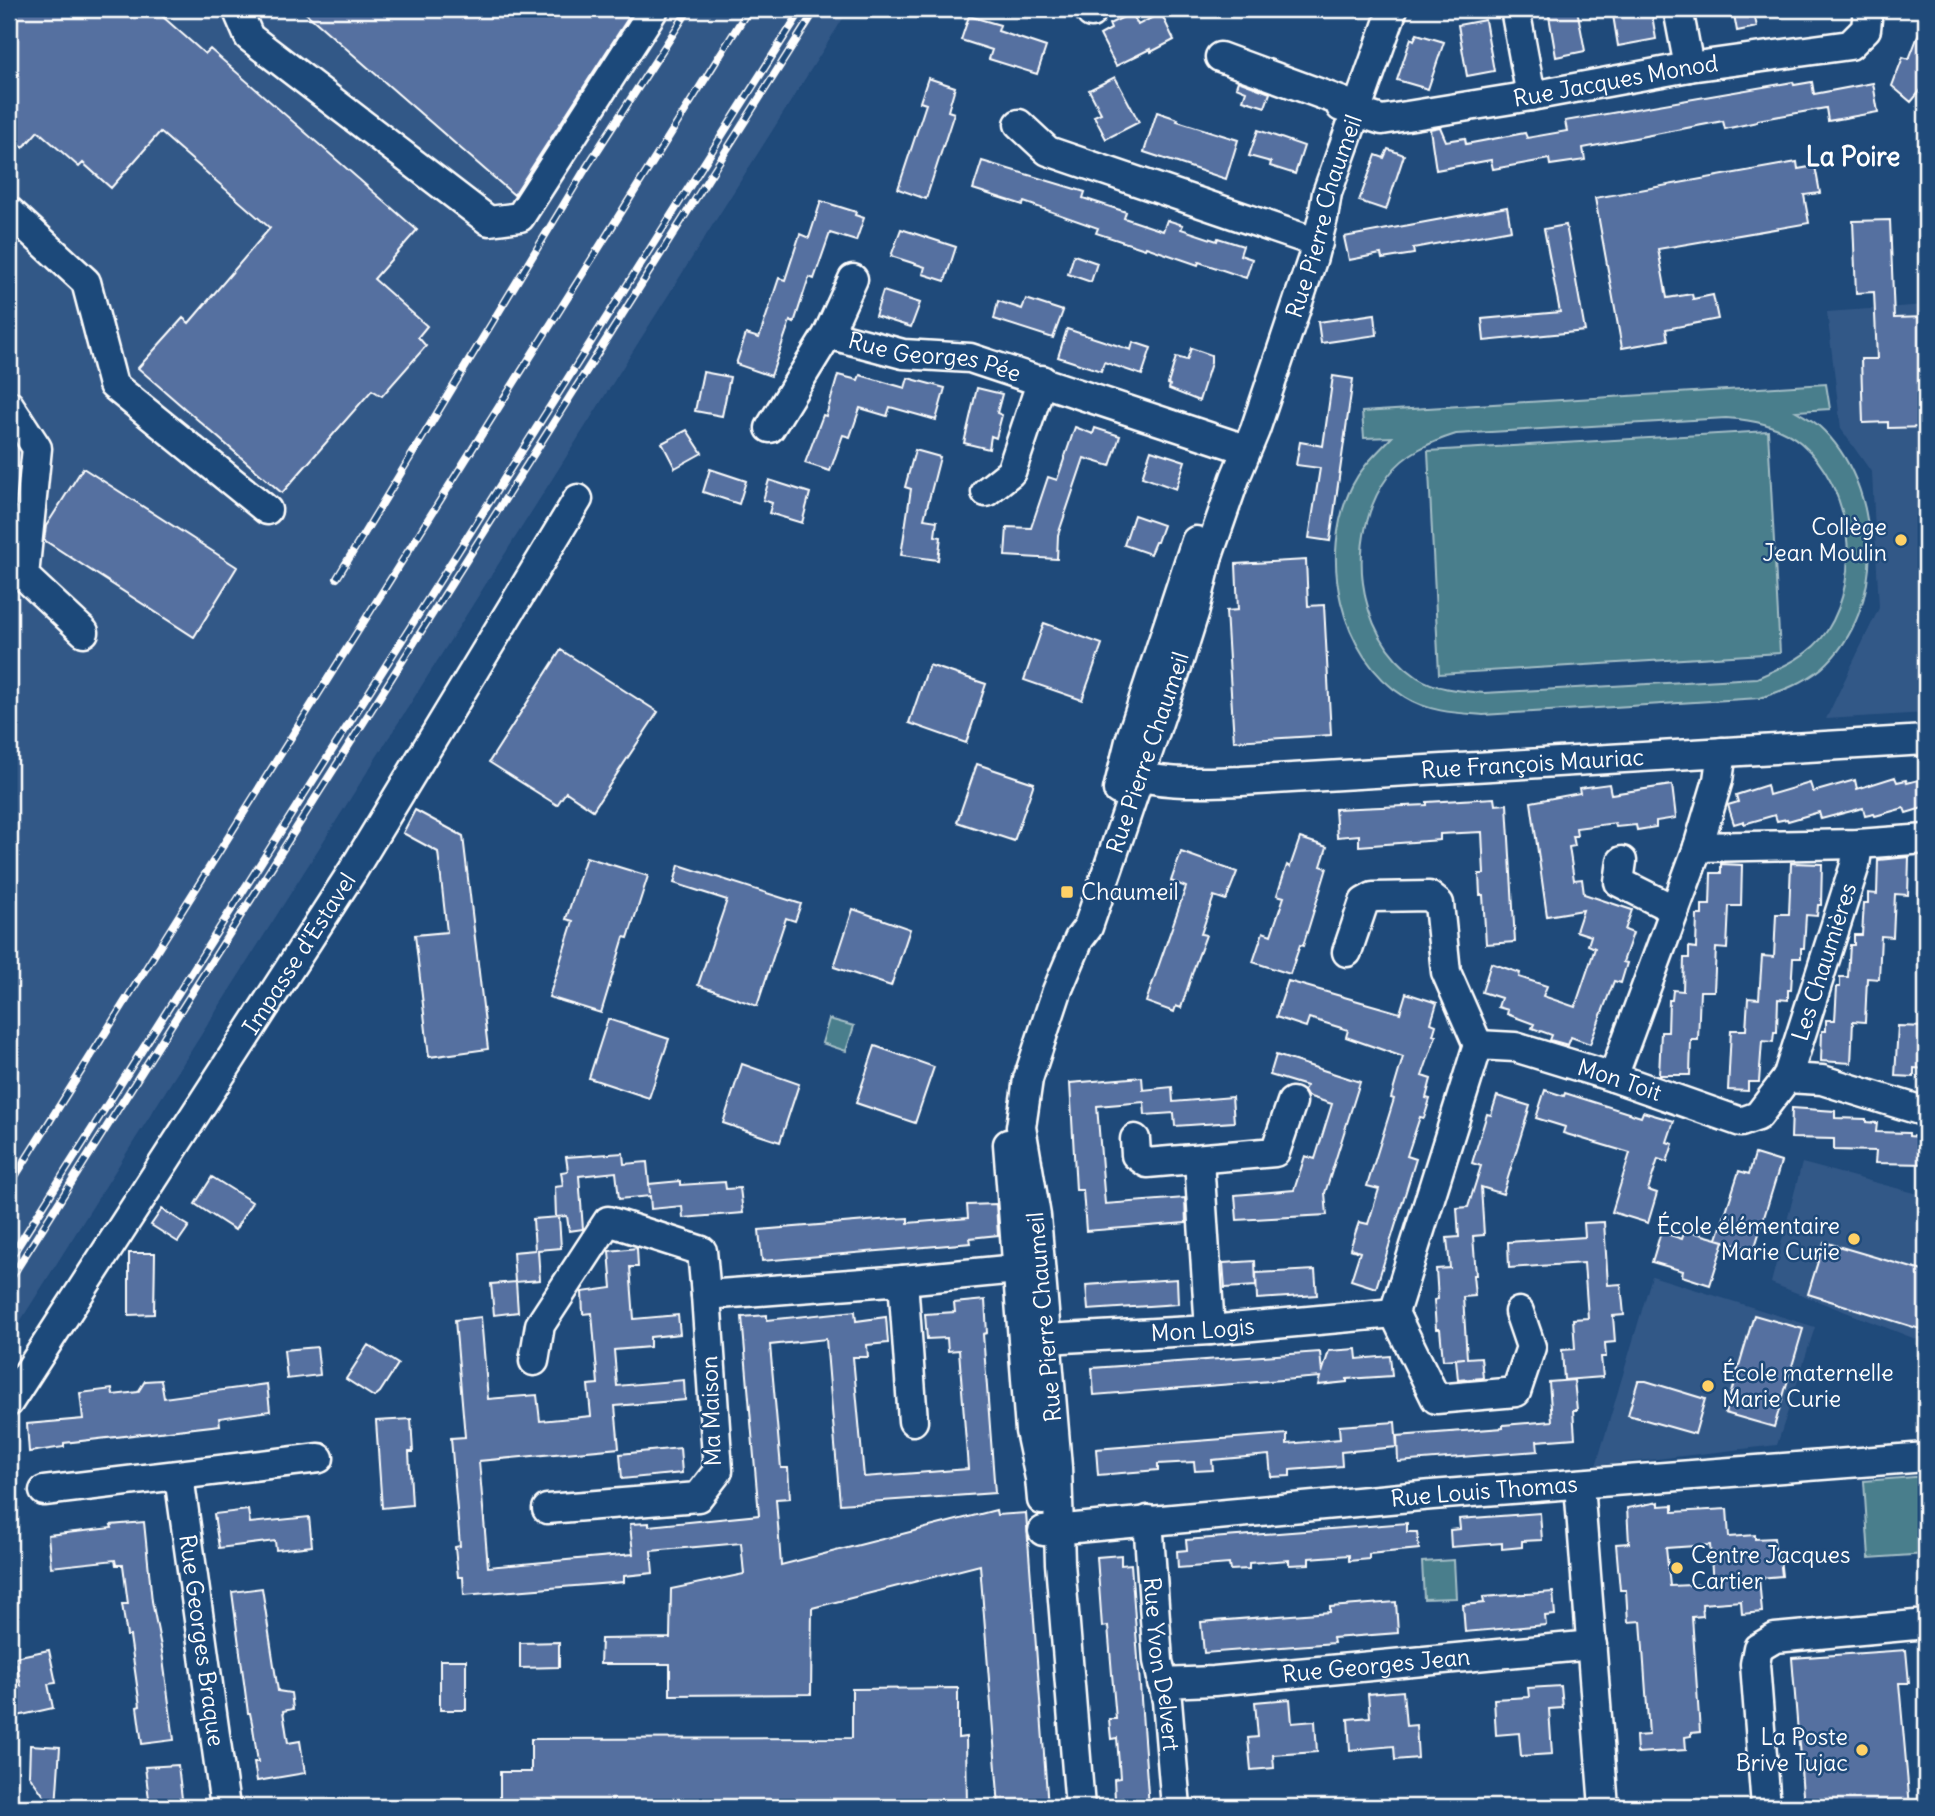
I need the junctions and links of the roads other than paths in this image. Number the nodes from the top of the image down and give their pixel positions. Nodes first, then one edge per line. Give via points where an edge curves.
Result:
1 (237, 9) edge
2 (654, 9) edge
3 (1375, 9) edge
4 (1393, 9) edge
5 (1515, 9) edge
6 (1678, 9) edge
7 (1868, 9) edge
8 (1220, 57) dead end
9 (1689, 68) junction
10 (1531, 96) junction
11 (1346, 106) junction
12 (1019, 124) dead end
13 (9, 211) edge
14 (1309, 240) junction
15 (853, 279) dead end
16 (828, 334) junction
17 (1042, 380) junction
18 (9, 405) edge
19 (770, 428) dead end
20 (1233, 445) junction
21 (986, 492) dead end
22 (578, 499) dead end
23 (267, 510) dead end
24 (84, 632) dead end
25 (1926, 740) edge
26 (1722, 752) junction
27 (1131, 774) junction
28 (1926, 839) edge
29 (1858, 844) junction
30 (1698, 847) junction
31 (1622, 861) dead end
32 (1675, 909) junction
33 (1347, 952) dead end
34 (1478, 1045) junction
35 (1613, 1077) junction
36 (1787, 1079) junction
37 (1292, 1102) dead end
38 (1926, 1112) edge
39 (1758, 1116) joint
40 (1135, 1139) dead end
41 (1199, 1160) junction
42 (1017, 1269) junction
43 (903, 1280) junction
44 (1041, 1291) junction
45 (706, 1295) junction
46 (1394, 1312) junction
47 (1519, 1312) dead end
48 (1210, 1330) junction
49 (1045, 1339) junction
50 (534, 1361) dead end
51 (1025, 1368) junction
52 (9, 1402) edge
53 (914, 1421) dead end
54 (1926, 1457) edge
55 (319, 1458) dead end
56 (179, 1476) junction
57 (1579, 1485) junction
58 (44, 1491) dead end
59 (547, 1509) dead end
60 (1148, 1520) junction
61 (1051, 1530) junction
62 (1926, 1624) edge
63 (1591, 1645) junction
64 (1162, 1683) junction
65 (225, 1807) edge
66 (1065, 1807) edge
67 (1080, 1807) edge
68 (1176, 1807) edge
69 (1604, 1807) edge
70 (1766, 1807) edge

1 - 2 street via 249,37 489,221 520,217
3 - 11 street, Rue Pierre Chaumeil
4 - 11 street, Rue Pierre Chaumeil via 1364,90
5 - 10 street
6 - 9 street
7 - 9 street, Rue Jacques Monod via 1866,29 1850,45
8 - 11 street, Rue Jacques Monod
9 - 10 street, Rue Jacques Monod
10 - 11 street, Rue Jacques Monod via 1382,120
11 - 14 street, Rue Pierre Chaumeil via 1327,193
12 - 14 street via 1048,151
13 - 23 street via 86,282 113,385
14 - 20 street, Rue Pierre Chaumeil
14 - 27 street, Rue Pierre Chaumeil via 1258,423 1213,543 1195,610
15 - 16 street, Rue Georges Pée
16 - 17 street, Rue Georges Pée via 903,354 970,358
16 - 19 street, Rue Georges Pée
17 - 20 street, Rue Georges Pée
17 - 21 street, Rue Georges Pée via 1011,472
18 - 24 street via 37,448 24,576
20 - 27 street, Rue Pierre Chaumeil via 1178,593
22 - 52 street, Impasse d'Estavel via 352,872
25 - 26 street, Rue François Mauriac
26 - 27 street, Rue François Mauriac via 1241,781 1172,782
26 - 30 street
27 - 42 street, Rue Pierre Chaumeil via 1015,1076 1007,1139
27 - 44 street, Rue Pierre Chaumeil via 1088,927 1057,991 1028,1079 1021,1127 1036,1216
28 - 29 street
29 - 30 street
29 - 36 street, Les Chaumières
30 - 32 street
31 - 32 street via 1619,882
32 - 35 street
33 - 34 street via 1364,902 1373,897 1429,896 1439,904 1446,972
34 - 35 street, Mon Toit via 1514,1047
34 - 46 street
35 - 39 street, Mon Toit via 1741,1122
36 - 38 street via 1822,1080
36 - 39 street, Les Chaumières
37 - 41 street via 1275,1152
40 - 41 street via 1136,1155 1147,1163
41 - 48 street
42 - 43 street
42 - 44 street
42 - 51 street, Rue Pierre Chaumeil
43 - 45 street
43 - 53 street
44 - 49 street, Rue Pierre Chaumeil
45 - 50 street, Ma Maison via 702,1251 608,1221 540,1325
45 - 59 street, Ma Maison via 718,1471 698,1497
46 - 47 street via 1436,1399 1516,1392 1531,1347
46 - 48 street, Mon Logis
48 - 49 street, Mon Logis
49 - 51 street
49 - 61 street, Rue Pierre Chaumeil via 1057,1467
51 - 61 street, Rue Pierre Chaumeil via 1030,1431
54 - 57 street, Rue Louis Thomas
55 - 56 street
56 - 58 street
56 - 65 street, Rue Georges Braque
57 - 60 street, Rue Louis Thomas
57 - 63 street
60 - 61 street, Rue Louis Thomas
60 - 64 street, Rue Yvon Delvert
61 - 66 street, Rue Pierre Chaumeil
61 - 67 street, Rue Pierre Chaumeil
62 - 70 street via 1775,1639 1758,1648 1755,1664
63 - 64 street, Rue Georges Jean
63 - 69 street
64 - 68 street, Rue Yvon Delvert

